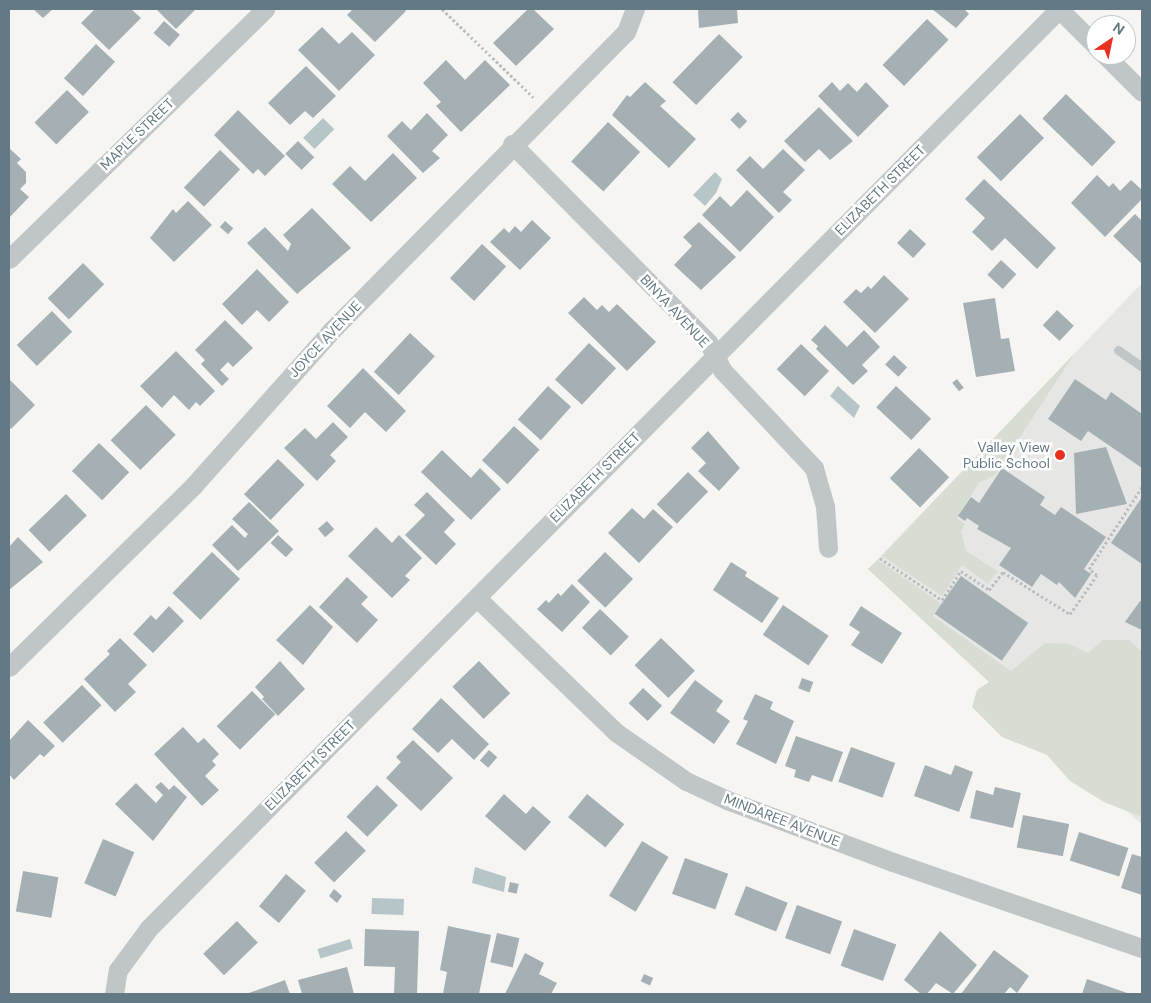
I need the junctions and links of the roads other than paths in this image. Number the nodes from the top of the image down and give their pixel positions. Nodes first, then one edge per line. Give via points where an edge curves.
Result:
1 (266, 9) edge
2 (635, 9) edge
3 (1086, 36) edge
4 (1115, 65) edge
5 (1142, 92) edge
6 (512, 144) junction
7 (9, 259) edge
8 (1118, 350) dead end
9 (714, 356) junction
10 (1142, 367) edge
11 (828, 548) dead end
12 (476, 598) junction
13 (9, 667) edge
14 (1142, 948) edge
15 (114, 994) edge

1 - 7 street, MAPLE STREET
2 - 6 street, JOYCE AVENUE via 626,32
3 - 9 street, ELIZABETH STREET via 1059,9
4 - 5 street
6 - 9 street, BINYA AVENUE via 708,342
6 - 13 street, JOYCE AVENUE via 331,331 194,485
8 - 10 lane
9 - 11 street, BINYA AVENUE via 723,371 814,468 826,506
9 - 12 street, ELIZABETH STREET
12 - 14 street, MINDAREE AVENUE via 616,733 686,781 727,800 893,862
12 - 15 street, ELIZABETH STREET via 148,928 118,970

